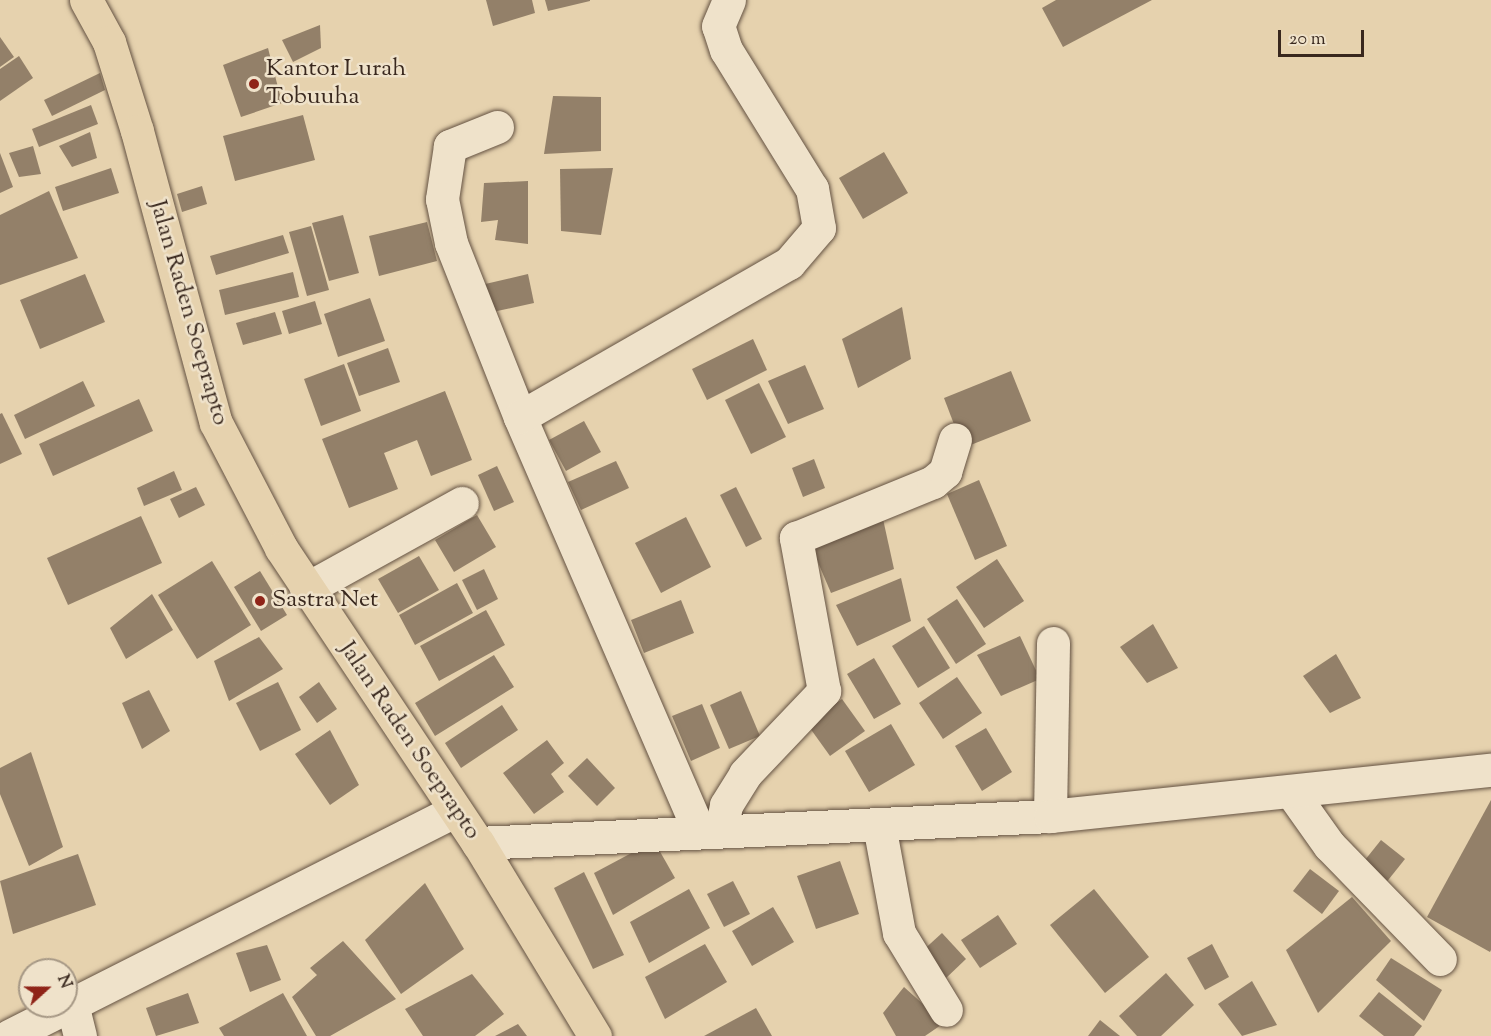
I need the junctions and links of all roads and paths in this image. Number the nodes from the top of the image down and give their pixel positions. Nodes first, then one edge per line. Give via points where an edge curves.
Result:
1 (86, 0) edge
2 (729, 0) edge
3 (497, 127) dead end
4 (520, 417) junction
5 (955, 438) dead end
6 (462, 503) dead end
7 (306, 590) junction
8 (1053, 644) dead end
9 (1491, 770) edge
10 (1292, 793) junction
11 (455, 812) junction
12 (1050, 816) junction
13 (879, 825) junction
14 (710, 831) junction
15 (478, 843) junction
16 (1440, 959) dead end
17 (78, 1001) edge
18 (946, 1010) dead end
19 (44, 1018) edge
20 (76, 1018) edge
21 (9, 1036) edge
22 (80, 1036) edge
23 (595, 1036) edge

1 - 7 highway, Jalan Raden Soeprapto via 109,42 137,131 209,402
2 - 4 street via 718,26 726,50 812,189 819,228 789,263
3 - 4 street via 450,146 442,199 451,243
4 - 14 street
5 - 14 street via 945,472 933,482 796,538 824,691 745,774
6 - 7 street
7 - 11 highway, Jalan Raden Soeprapto
8 - 12 street
9 - 10 street
10 - 12 street
10 - 16 street via 1329,845
11 - 15 highway, Jalan Raden Soeprapto
11 - 17 street
12 - 13 street
13 - 14 street
13 - 18 street via 899,933
14 - 15 street
15 - 23 highway, Jalan Raden Soeprapto
19 - 21 street
20 - 22 street

